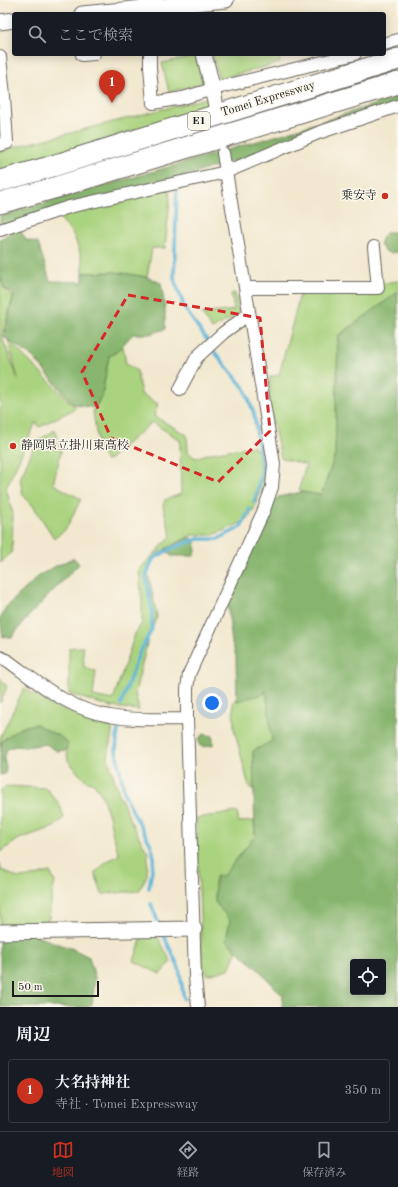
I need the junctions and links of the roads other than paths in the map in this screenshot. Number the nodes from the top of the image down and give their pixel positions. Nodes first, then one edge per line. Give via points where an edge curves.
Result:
1 (226, 0) edge
2 (191, 6) edge
3 (172, 10) edge
4 (127, 12) edge
5 (12, 20) edge
6 (0, 22) edge
7 (398, 40) edge
8 (386, 43) edge
9 (150, 56) edge
10 (204, 56) edge
11 (348, 56) edge
12 (0, 57) edge
13 (398, 59) edge
14 (398, 83) edge
15 (214, 96) junction
16 (2, 97) edge
17 (398, 106) edge
18 (0, 145) edge
19 (223, 153) dead end
20 (226, 172) junction
21 (0, 181) edge
22 (54, 188) junction
23 (0, 203) edge
24 (0, 206) edge
25 (0, 230) edge
26 (374, 247) dead end
27 (245, 288) junction
28 (249, 314) junction
29 (180, 388) dead end
30 (0, 657) edge
31 (187, 719) junction
32 (194, 929) junction
33 (0, 932) edge
34 (198, 1007) edge

1 - 2 street
2 - 3 street
3 - 4 street
5 - 6 street
7 - 8 street
9 - 15 street via 154,103
10 - 15 street
11 - 15 street
12 - 16 street
13 - 21 highway, Tomei Expressway / E1
14 - 22 highway, Tomei Expressway / E1
16 - 18 street via 7,143
17 - 20 street via 318,133
19 - 20 street
20 - 25 street via 69,207
20 - 27 street
22 - 23 highway, Tomei Expressway / E1
22 - 24 highway
26 - 27 street via 378,288
27 - 28 street
28 - 29 street via 197,357
28 - 31 street via 274,464 272,487 264,510 189,674
30 - 31 street via 58,697 87,710 110,716
31 - 32 street
32 - 33 street
32 - 34 street

